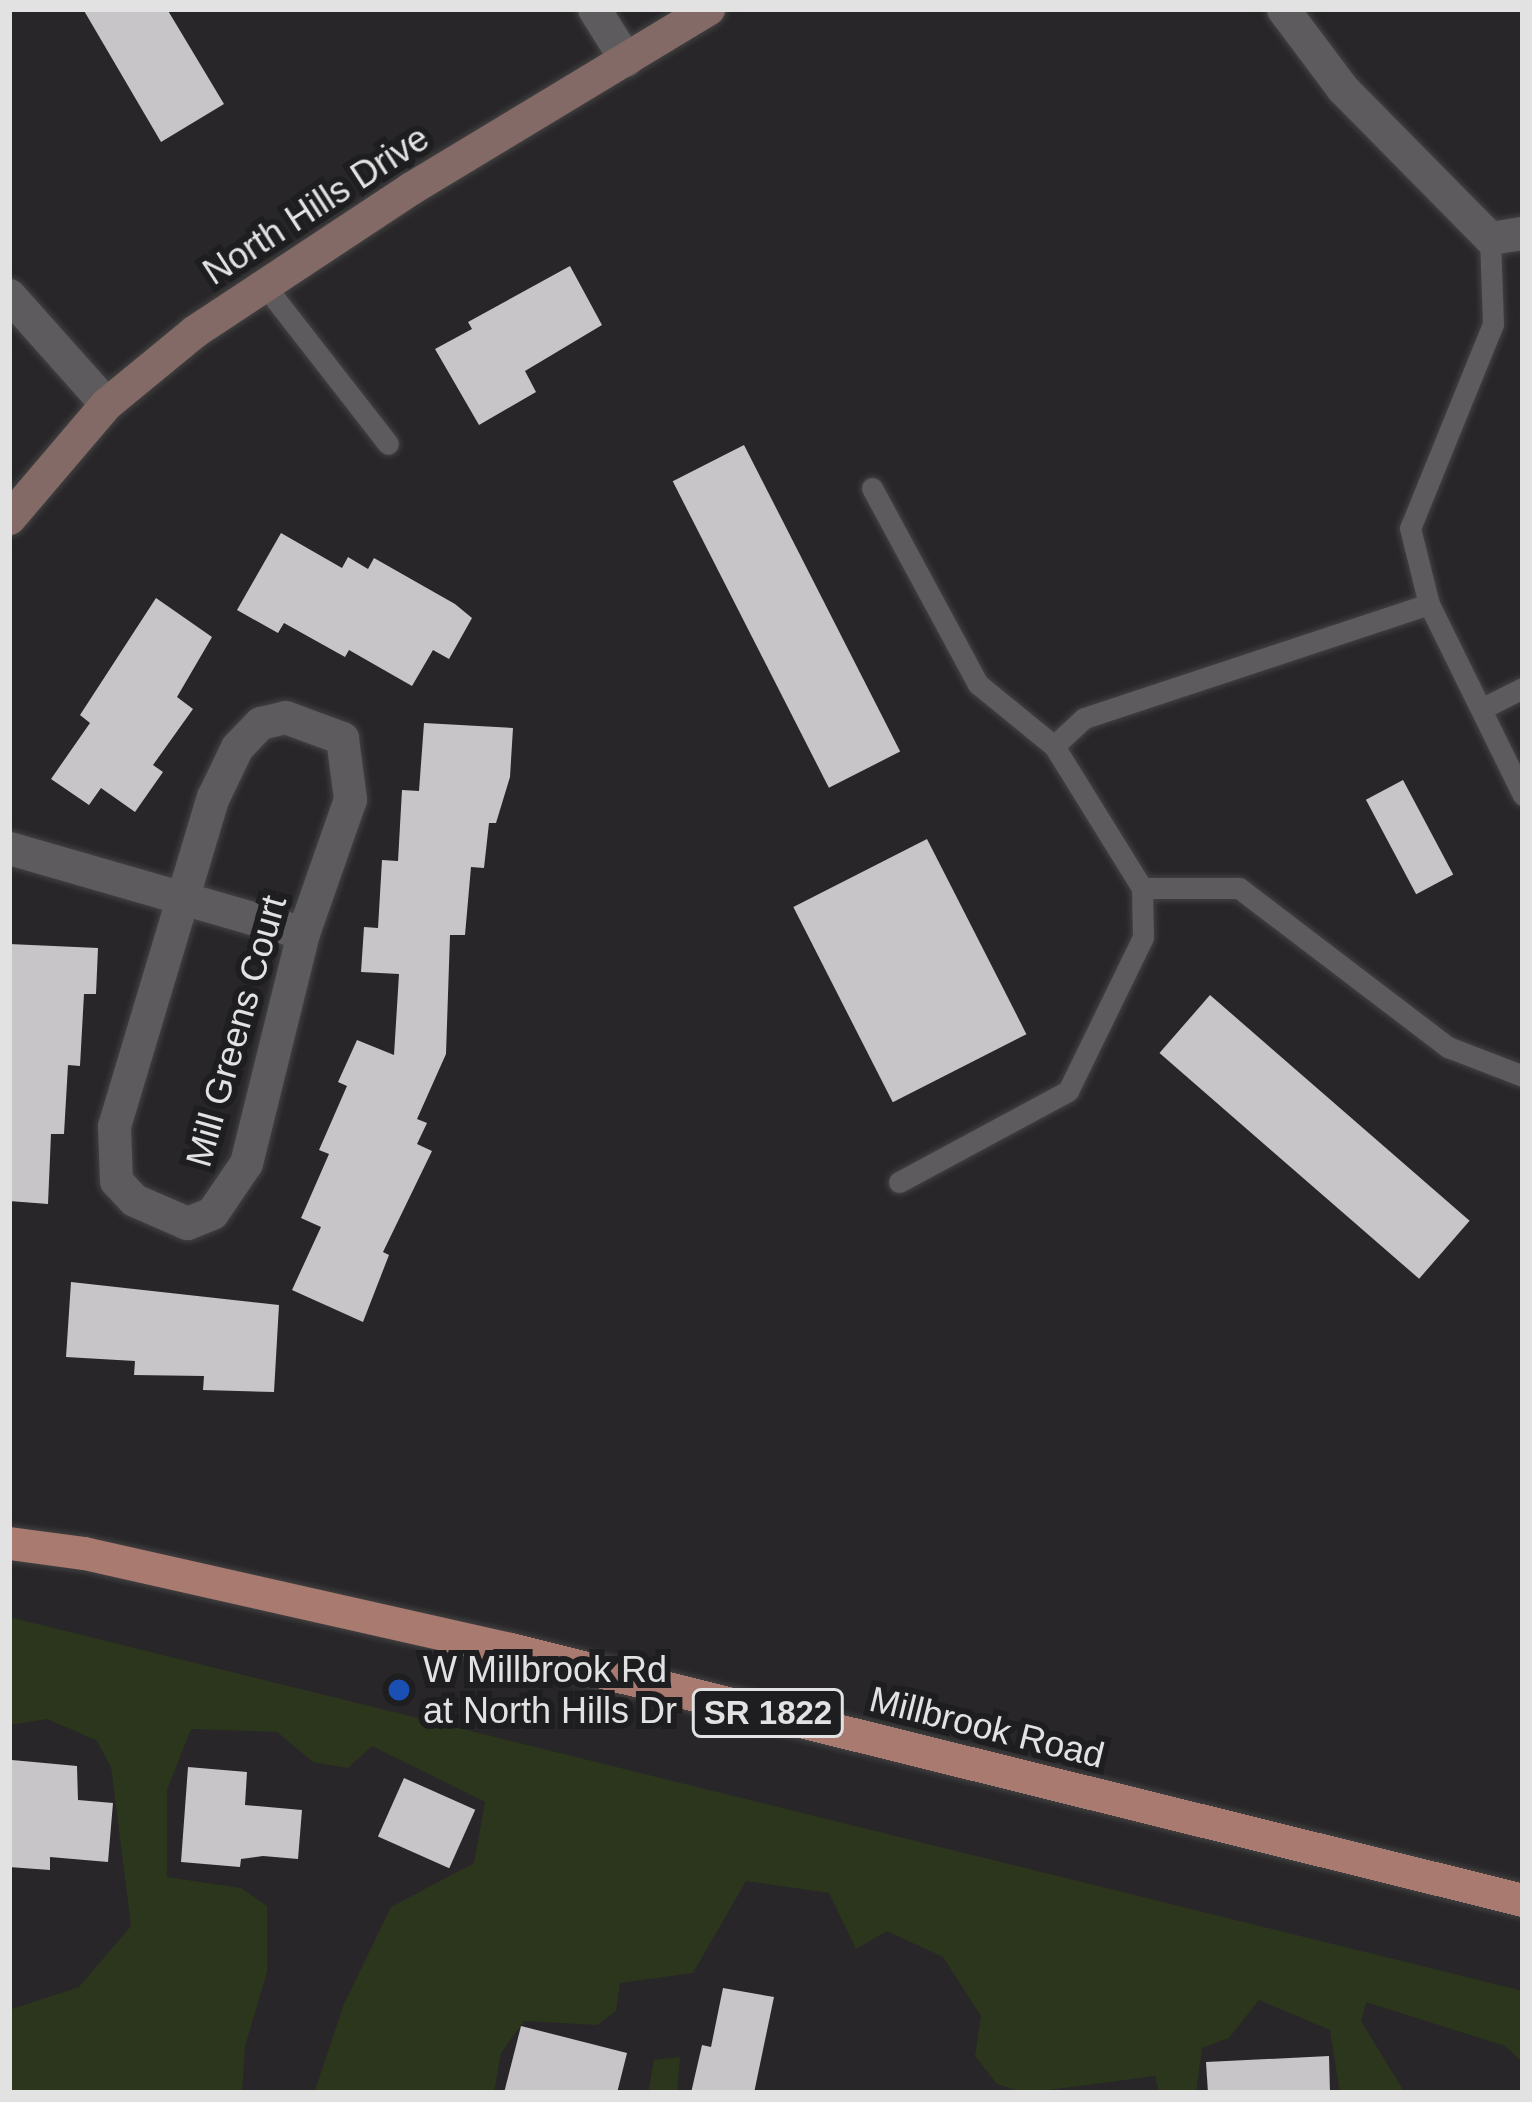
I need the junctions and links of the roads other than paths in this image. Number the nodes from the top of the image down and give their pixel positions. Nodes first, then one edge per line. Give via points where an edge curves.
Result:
1 (594, 9) edge
2 (708, 9) edge
3 (1283, 9) edge
4 (626, 60) junction
5 (1506, 236) edge
6 (262, 282) junction
7 (9, 295) edge
8 (106, 404) junction
9 (388, 444) dead end
10 (872, 488) dead end
11 (9, 518) edge
12 (1429, 604) junction
13 (1523, 688) edge
14 (1481, 709) junction
15 (1054, 746) junction
16 (1523, 795) edge
17 (9, 848) edge
18 (1142, 888) junction
19 (181, 893) junction
20 (303, 933) junction
21 (1523, 1076) edge
22 (899, 1182) dead end
23 (9, 1543) edge
24 (1523, 1900) edge

1 - 4 street
2 - 4 main road, North Hills Drive
3 - 5 street via 1342,88
4 - 6 main road, North Hills Drive
5 - 12 lane via 1493,324 1410,528
6 - 8 main road, North Hills Drive
6 - 9 lane
7 - 8 street
8 - 11 main road, North Hills Drive
10 - 15 lane via 978,684
12 - 14 lane
12 - 15 lane via 1084,718
13 - 14 lane
14 - 16 lane
15 - 18 lane
17 - 19 street
18 - 21 lane via 1239,888 1448,1047
18 - 22 lane via 1144,937 1068,1091
19 - 20 street
19 - 20 street, Mill Greens Court via 237,747 260,723 316,723 342,738 350,799
19 - 20 street, Mill Greens Court via 111,1154 116,1181 159,1215 187,1223 212,1214 231,1194
23 - 24 main road, Millbrook Road / SR 1822 via 84,1552 509,1649

